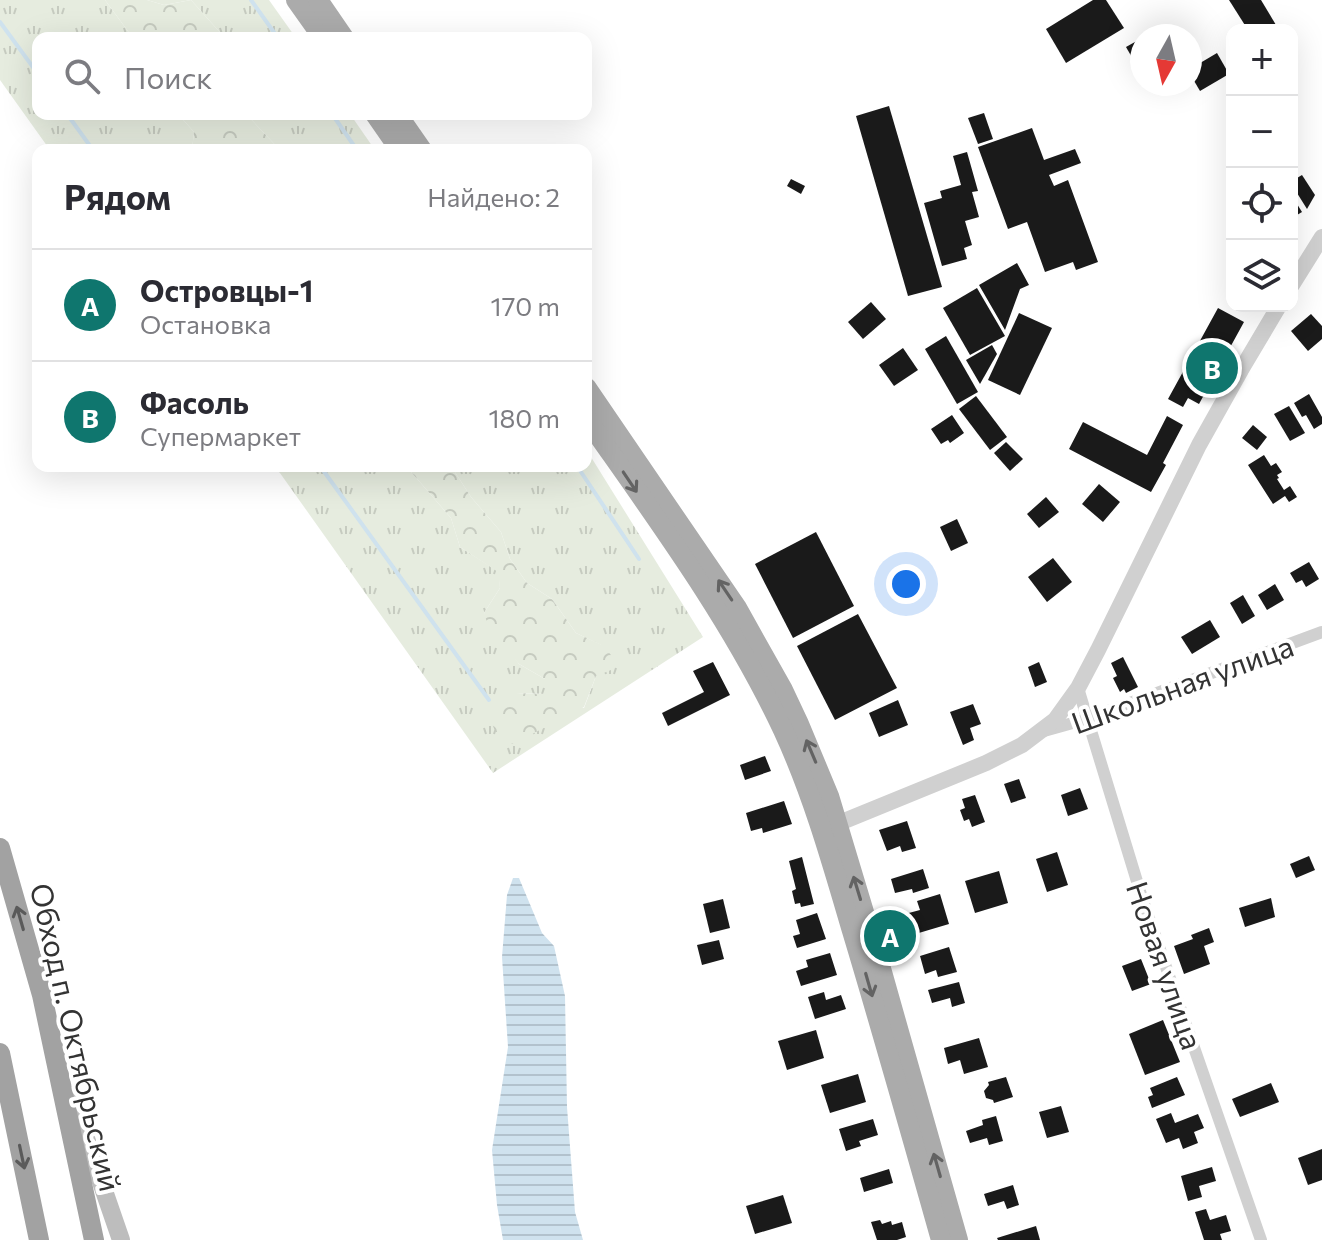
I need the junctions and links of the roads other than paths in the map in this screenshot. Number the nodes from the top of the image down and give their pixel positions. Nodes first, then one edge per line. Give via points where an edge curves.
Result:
1 (296, 0) edge
2 (318, 0) edge
3 (319, 32) edge
4 (340, 32) edge
5 (379, 120) edge
6 (401, 120) edge
7 (396, 144) edge
8 (418, 144) edge
9 (1322, 237) edge
10 (1298, 275) edge
11 (1275, 312) edge
12 (592, 396) edge
13 (592, 427) edge
14 (1322, 632) edge
15 (1078, 688) junction
16 (1087, 719) junction
17 (1041, 732) junction
18 (830, 827) junction
19 (0, 848) edge
20 (53, 1045) junction
21 (0, 1053) edge
22 (39, 1240) edge
23 (94, 1240) edge
24 (121, 1240) edge
25 (941, 1240) edge
26 (958, 1240) edge
27 (1261, 1240) edge

1 - 3 main road
2 - 4 main road
5 - 7 main road
6 - 8 main road
9 - 10 street
11 - 15 street via 1199,445
18 -> 12 main road via 829,796 777,679 737,608
13 -> 18 main road via 751,665
14 - 16 street, Школьная улица
15 - 16 street, Новая улица
15 - 17 street
16 - 17 street, Школьная улица
16 - 27 street, Новая улица via 1143,901
17 - 18 street via 986,763
18 -> 25 main road via 866,977
26 -> 18 main road via 882,972
20 -> 19 highway, Обход п. Октябрьский
20 - 23 highway, Обход п. Октябрьский
20 - 24 main road
21 -> 22 highway

